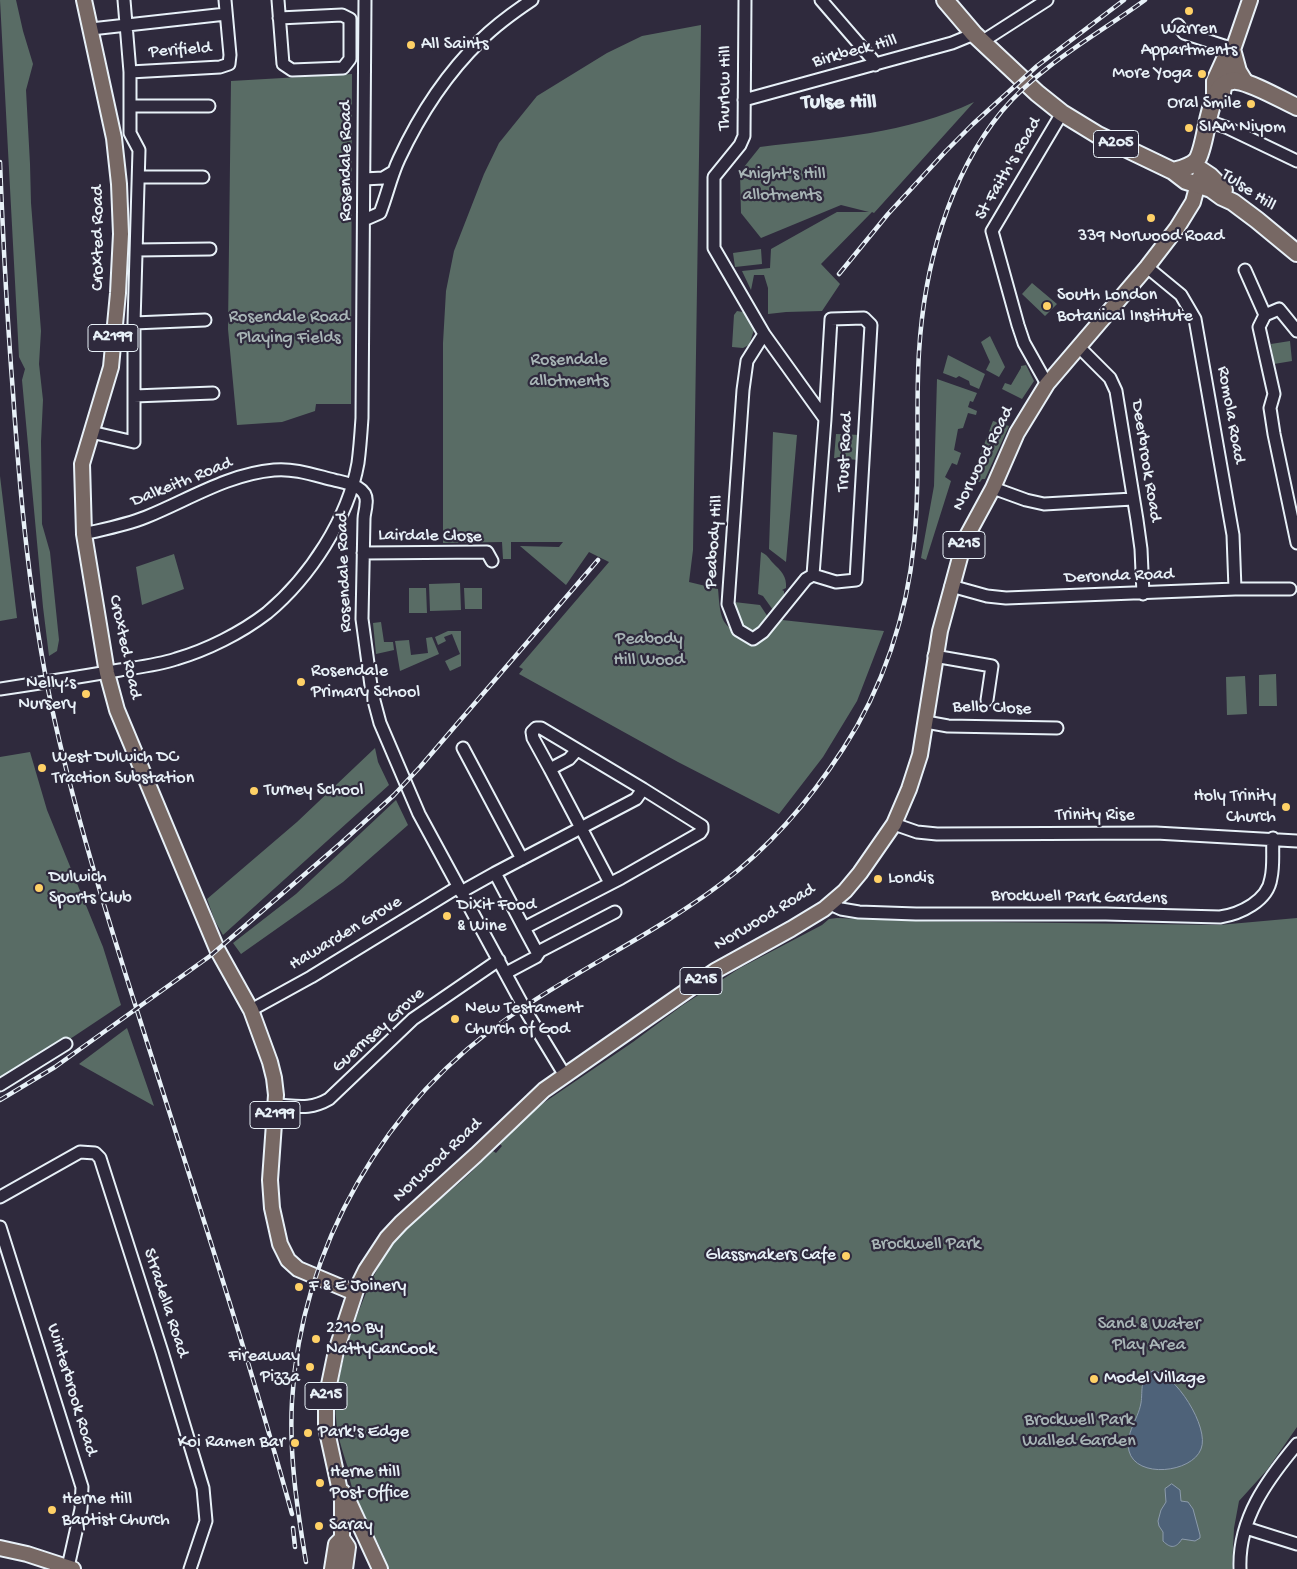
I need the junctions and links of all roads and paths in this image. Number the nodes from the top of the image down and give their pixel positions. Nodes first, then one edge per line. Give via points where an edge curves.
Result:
1 (84, 0) edge
2 (124, 0) edge
3 (225, 0) edge
4 (278, 0) edge
5 (365, 0) edge
6 (532, 0) edge
7 (745, 0) edge
8 (821, 0) edge
9 (945, 0) edge
10 (1048, 0) edge
11 (1250, 0) edge
12 (226, 14) junction
13 (279, 18) junction
14 (126, 26) junction
15 (1178, 26) dead end
16 (91, 29) junction
17 (978, 38) junction
18 (1233, 49) junction
19 (875, 65) junction
20 (130, 72) junction
21 (1247, 84) junction
22 (744, 100) junction
23 (1215, 102) junction
24 (130, 106) junction
25 (209, 106) dead end
26 (1297, 107) edge
27 (1062, 113) junction
28 (1297, 161) edge
29 (1200, 165) junction
30 (1173, 171) junction
31 (394, 172) junction
32 (204, 176) dead end
33 (139, 177) junction
34 (364, 178) junction
35 (1228, 200) junction
36 (1193, 202) junction
37 (364, 220) junction
38 (210, 249) dead end
39 (137, 250) junction
40 (1297, 253) edge
41 (1147, 267) junction
42 (1245, 270) dead end
43 (1264, 315) junction
44 (205, 320) dead end
45 (134, 323) junction
46 (1297, 330) edge
47 (764, 334) junction
48 (1079, 347) junction
49 (1047, 384) junction
50 (827, 386) junction
51 (213, 393) dead end
52 (808, 395) junction
53 (134, 396) junction
54 (825, 419) junction
55 (91, 432) junction
56 (1297, 484) edge
57 (993, 488) junction
58 (1285, 488) junction
59 (350, 490) junction
60 (1133, 499) junction
61 (84, 534) junction
62 (1297, 543) edge
63 (363, 553) junction
64 (492, 561) dead end
65 (813, 575) junction
66 (951, 586) junction
67 (1290, 588) dead end
68 (1236, 589) junction
69 (1143, 594) junction
70 (934, 656) junction
71 (107, 673) junction
72 (0, 689) edge
73 (987, 700) dead end
74 (926, 722) junction
75 (1057, 728) dead end
76 (463, 748) dead end
77 (576, 750) junction
78 (550, 769) junction
79 (643, 789) junction
80 (894, 824) junction
81 (580, 828) junction
82 (1273, 838) junction
83 (1297, 841) edge
84 (522, 859) junction
85 (495, 873) junction
86 (610, 883) junction
87 (460, 889) junction
88 (830, 904) junction
89 (615, 912) dead end
90 (524, 928) junction
91 (538, 954) junction
92 (499, 960) junction
93 (506, 973) junction
94 (251, 1010) junction
95 (66, 1044) dead end
96 (564, 1074) junction
97 (0, 1086) edge
98 (276, 1105) junction
99 (0, 1197) edge
100 (0, 1226) edge
101 (355, 1293) junction
102 (1297, 1444) edge
103 (339, 1488) junction
104 (1246, 1528) junction
105 (342, 1538) junction
106 (1297, 1544) edge
107 (0, 1548) edge
108 (70, 1568) edge
109 (190, 1569) edge
110 (332, 1569) edge
111 (345, 1569) edge
112 (380, 1569) edge
113 (1240, 1569) edge

1 - 16 main road, Croxted Road / A2199
2 - 14 street
3 - 12 street, Perifield
4 - 13 street
5 - 34 street, Rosendale Road
6 - 31 street via 481,40 458,65 430,103
7 - 22 street, Thurlow Hill
8 - 19 street
9 - 17 highway, A205
10 - 17 street, Birkbeck Hill
11 - 18 main road
12 - 14 street
12 - 20 street, Perifield via 229,64
13 - 13 street via 342,15 350,19 350,59 343,68 292,70 283,64
14 - 16 street
14 - 20 street
15 - 18 street via 1188,35
16 - 55 main road, Croxted Road / A2199 via 114,138 121,234 111,367
17 - 19 street, Birkbeck Hill
17 - 27 highway, A205
18 - 21 main road via 1239,71
18 - 23 main road
19 - 22 street, Birkbeck Hill
20 - 24 street
21 - 23 highway via 1235,81
21 - 26 highway
22 - 47 street, Thurlow Hill via 744,136 740,146 714,177 714,248
23 - 28 street via 1228,128
23 - 29 highway, Norwood Road
24 - 25 street
24 - 33 street via 130,133 139,150
27 - 30 highway, A205 via 1098,135
27 - 49 street, St Faith's Road via 992,231 1024,343
29 - 30 highway
29 - 30 highway, A205 via 1181,178
29 - 35 highway, A205 via 1220,185
29 - 36 main road, Norwood Road / A215
31 - 34 street via 383,178
31 - 37 street via 380,213
32 - 33 street
33 - 39 street
34 - 37 street, Rosendale Road
35 - 36 main road via 1206,197
35 - 40 highway, Tulse Hill / A205
36 - 41 main road, Norwood Road / A215
37 - 59 street, Rosendale Road via 362,418 358,464
38 - 39 street
39 - 45 street
41 - 48 main road, Norwood Road / A215
41 - 68 street, Romola Road via 1181,295 1195,319 1233,535
42 - 43 street
43 - 46 street via 1279,309
43 - 58 street via 1259,327 1274,394 1270,408
44 - 45 street
45 - 53 street
47 - 52 street
47 - 65 street, Peabody Hill via 747,361 745,374 728,597 738,630 753,639 763,632 806,579
48 - 49 main road, Norwood Road / A215
48 - 60 street, Deerbrook Road via 1110,378 1116,391
49 - 57 main road, Norwood Road / A215 via 1017,433
50 - 52 street
50 - 54 street
50 - 65 street, Trust Road via 831,319 864,318 871,324 856,580 836,582
51 - 53 street
52 - 54 street
53 - 55 street via 134,447
54 - 65 street
55 - 61 main road, Croxted Road / A2199 via 82,464
56 - 58 street
57 - 60 street via 1044,504
57 - 66 main road, Norwood Road / A215 via 968,534
58 - 62 street
59 - 61 street, Dalkeith Road via 299,471 274,470 223,482 129,523
59 - 63 street, Rosendale Road via 364,510
59 - 71 street via 323,549 267,612 196,652
60 - 69 street, Deerbrook Road via 1141,549
61 - 71 main road, Croxted Road / A2199
63 - 64 street, Lairdale Close via 488,552
63 - 87 street, Rosendale Road via 362,618 376,708 419,814
66 - 69 street, Deronda Road via 1006,598
66 - 70 main road, Norwood Road / A215
67 - 68 street, Deronda Road
68 - 69 street, Deronda Road
70 - 73 street via 992,666
70 - 74 main road, Norwood Road / A215
71 - 72 street
71 - 94 main road, Croxted Road / A2199 via 117,710 217,949
74 - 75 street, Bello Close via 948,726
74 - 80 main road, Norwood Road / A215 via 911,784
76 - 84 street
77 - 78 street via 569,759
77 - 78 street via 540,728 534,729 532,736
77 - 79 street
78 - 81 street
79 - 81 street, Hawarden Grove via 636,799
79 - 86 street via 700,824 702,830
80 - 82 street, Trinity Rise via 917,832 937,834 1156,833
80 - 88 main road, Norwood Road / A215 via 860,873
81 - 84 street, Hawarden Grove
81 - 86 street
82 - 83 street, Trinity Rise
82 - 88 street, Brockwell Park Gardens via 1268,887 1252,905 1239,913 1220,918 878,912 846,910
84 - 85 street, Hawarden Grove
85 - 87 street, Hawarden Grove
85 - 90 street
86 - 90 street
87 - 92 street, Rosendale Road
87 - 94 street, Hawarden Grove
88 - 96 main road, Norwood Road / A215 via 715,971
89 - 91 street
90 - 91 street
91 - 93 street
92 - 93 street, Rosendale Road
92 - 98 street, Guernsey Grove via 412,1019 329,1099 312,1106
93 - 96 street, Rosendale Road
94 - 98 main road, Croxted Road / A2199 via 273,1070
95 - 97 street
96 - 101 main road, Norwood Road / A215 via 532,1100 390,1234
98 - 101 main road, Croxted Road / A2199 via 270,1180 280,1244 288,1260 298,1269
99 - 109 street, Stradella Road via 80,1152 95,1153 100,1158 203,1488 206,1521
100 - 108 street, Winterbrook Road via 81,1481 82,1510
101 - 103 main road, Norwood Road / A215 via 336,1351 326,1399 326,1427
102 - 104 street via 1255,1502
103 - 105 main road, Norwood Road / A215 via 343,1509
103 - 112 main road via 350,1504
104 - 106 street
104 - 113 street
105 - 110 main road, Norwood Road / A215 via 336,1544
105 - 111 main road, Norwood Road / A215 via 348,1547
107 - 108 main road

